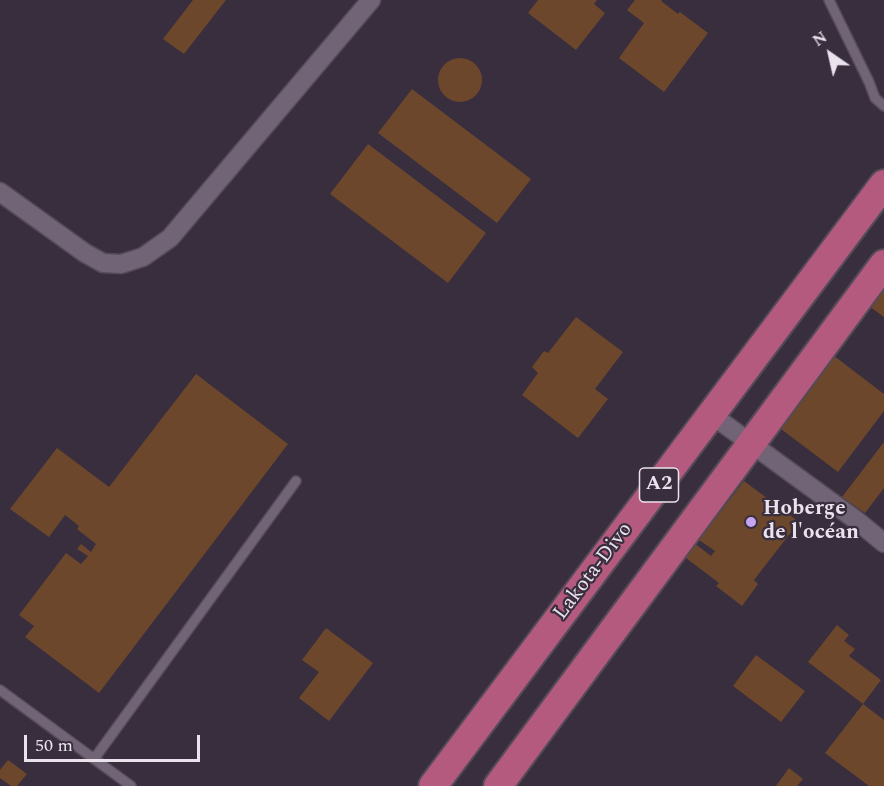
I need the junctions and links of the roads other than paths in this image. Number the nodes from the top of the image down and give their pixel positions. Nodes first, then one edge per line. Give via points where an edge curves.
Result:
1 (371, 0) edge
2 (829, 0) edge
3 (884, 106) edge
4 (884, 184) edge
5 (0, 192) edge
6 (884, 264) edge
7 (712, 415) junction
8 (751, 444) junction
9 (296, 481) dead end
10 (884, 543) edge
11 (0, 690) edge
12 (94, 759) junction
13 (131, 786) edge
14 (434, 786) edge
15 (498, 786) edge

1 - 5 street via 170,238 143,257 121,264 103,263
2 - 3 lane via 875,98
4 - 7 main road, Lakota-Divo / A2
6 - 8 main road
7 - 8 street
7 - 14 main road, Lakota-Divo / A2
8 - 10 street
8 - 15 main road
9 - 12 lane
11 - 12 lane
12 - 13 lane

